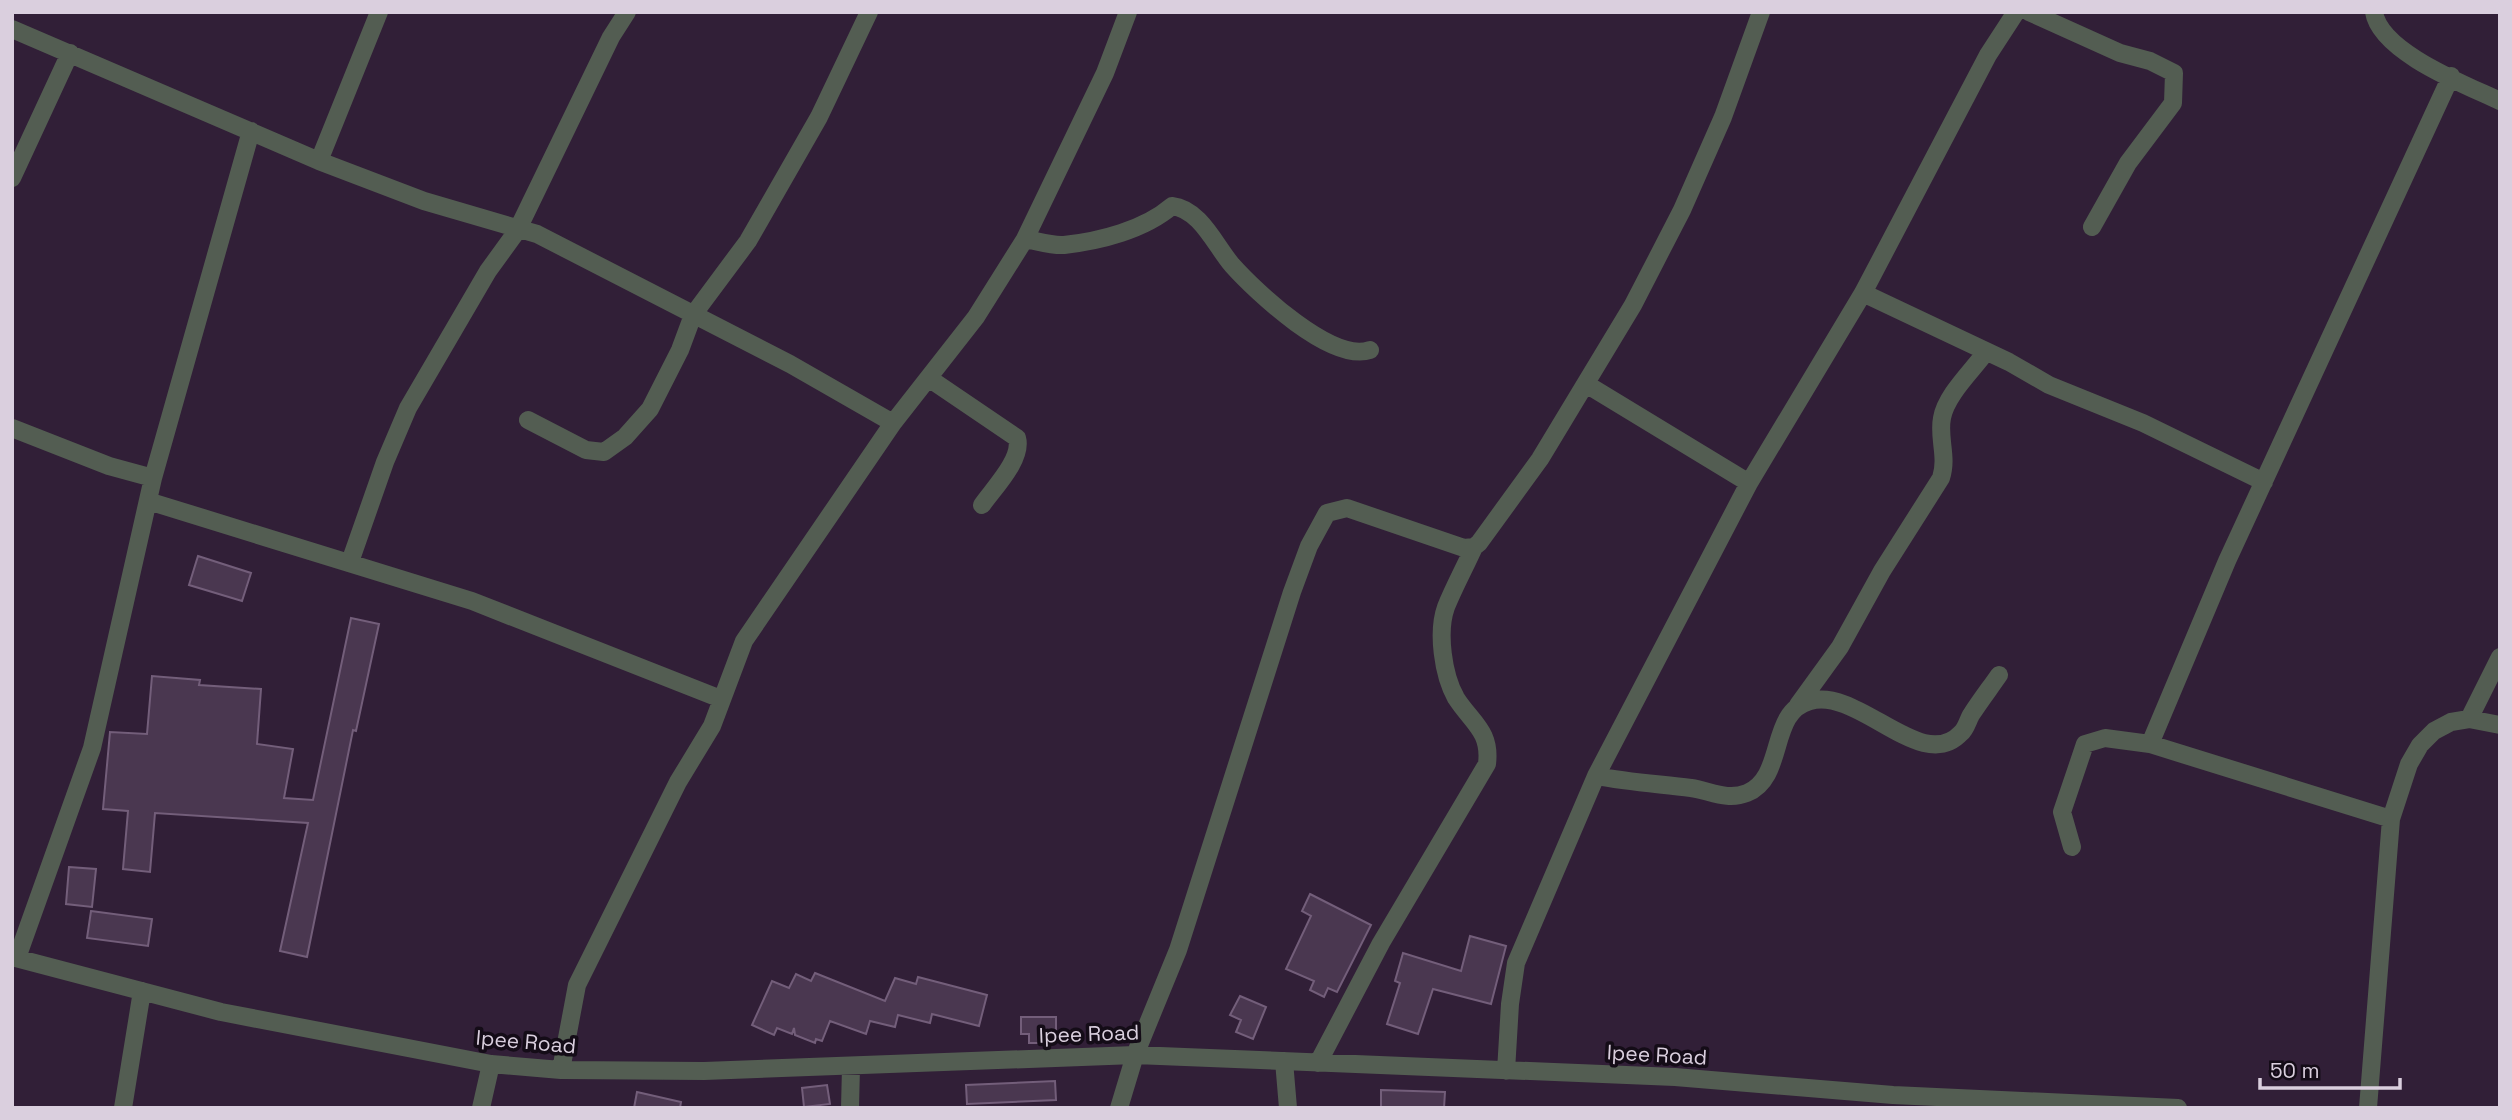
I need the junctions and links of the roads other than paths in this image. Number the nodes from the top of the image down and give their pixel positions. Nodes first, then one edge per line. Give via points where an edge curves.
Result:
1 (379, 12) edge
2 (627, 12) edge
3 (869, 12) edge
4 (1128, 12) edge
5 (1761, 12) edge
6 (2016, 12) edge
7 (2029, 12) edge
8 (2374, 12) edge
9 (12, 29) edge
10 (70, 53) junction
11 (2451, 76) junction
12 (2500, 101) edge
13 (251, 131) junction
14 (319, 161) junction
15 (12, 178) edge
16 (2092, 227) dead end
17 (517, 231) junction
18 (1026, 239) junction
19 (1863, 293) junction
20 (693, 315) junction
21 (1370, 350) dead end
22 (1985, 353) junction
23 (930, 379) junction
24 (1586, 384) junction
25 (528, 421) dead end
26 (892, 423) junction
27 (12, 428) edge
28 (153, 478) junction
29 (2264, 482) junction
30 (1749, 483) junction
31 (148, 501) junction
32 (982, 505) dead end
33 (1474, 548) junction
34 (350, 562) junction
35 (2500, 657) edge
36 (1999, 675) dead end
37 (722, 699) junction
38 (1798, 705) junction
39 (2469, 719) junction
40 (2500, 725) edge
41 (2150, 744) junction
42 (1596, 776) junction
43 (2391, 819) junction
44 (2071, 847) dead end
45 (15, 958) edge
46 (142, 991) junction
47 (1135, 1055) junction
48 (1284, 1061) junction
49 (1318, 1063) junction
50 (491, 1064) junction
51 (851, 1067) junction
52 (561, 1070) junction
53 (1506, 1071) junction
54 (1892, 1101) edge
55 (122, 1108) edge
56 (481, 1108) edge
57 (850, 1108) edge
58 (1119, 1108) edge
59 (1288, 1108) edge
60 (2179, 1108) edge
61 (2368, 1108) edge

1 - 14 street
2 - 17 street
3 - 20 street via 819,117 748,241
4 - 18 street via 1105,73
5 - 24 street via 1723,117 1682,209
6 - 19 street
7 - 16 street via 2174,73 2173,103 2128,163
8 - 11 street via 2386,37 2405,53
9 - 10 street
10 - 13 street
10 - 15 street
11 - 12 street
11 - 29 street
13 - 14 street
13 - 28 street
14 - 17 street
17 - 20 street via 537,234
17 - 34 street via 488,271 408,408
18 - 21 street via 1062,245 1112,235 1154,221 1171,206 1181,207 1195,217 1245,279 1322,342 1353,353
18 - 23 street
19 - 22 street
19 - 30 street
20 - 25 street via 650,409 604,452 586,450
20 - 26 street
22 - 29 street
22 - 38 street via 1941,419 1945,464 1941,478 1840,647
23 - 26 street
23 - 32 street via 1017,438 1010,465
24 - 30 street
24 - 33 street via 1540,459
26 - 37 street via 744,640
27 - 28 street
28 - 31 street
29 - 41 street
30 - 42 street
31 - 34 street
31 - 45 street via 92,748
33 - 47 street via 1347,508 1327,513 1292,592 1178,950
33 - 49 street via 1446,608 1443,643 1455,696 1489,748 1487,764 1381,943
34 - 37 street via 472,601
35 - 39 street
36 - 38 street via 1962,733 1947,743 1918,742 1859,708 1837,702 1811,700
37 - 52 street via 577,985
38 - 42 street via 1789,716 1765,782 1749,792 1733,797
39 - 40 street
39 - 43 street via 2434,731 2420,745
41 - 43 street
41 - 44 street via 2105,738 2085,744 2063,812
42 - 53 street via 1516,963
43 - 61 street
45 - 46 street, Ipee Road
46 - 50 street, Ipee Road via 221,1012
46 - 55 street
47 - 48 street, Ipee Road
47 - 51 street, Ipee Road
47 - 58 street
48 - 49 street, Ipee Road
48 - 59 street
49 - 53 street, Ipee Road
50 - 52 street, Ipee Road
50 - 56 street
51 - 52 street, Ipee Road
51 - 57 street
53 - 54 street, Ipee Road via 1675,1077
54 - 60 street, Ipee Road

